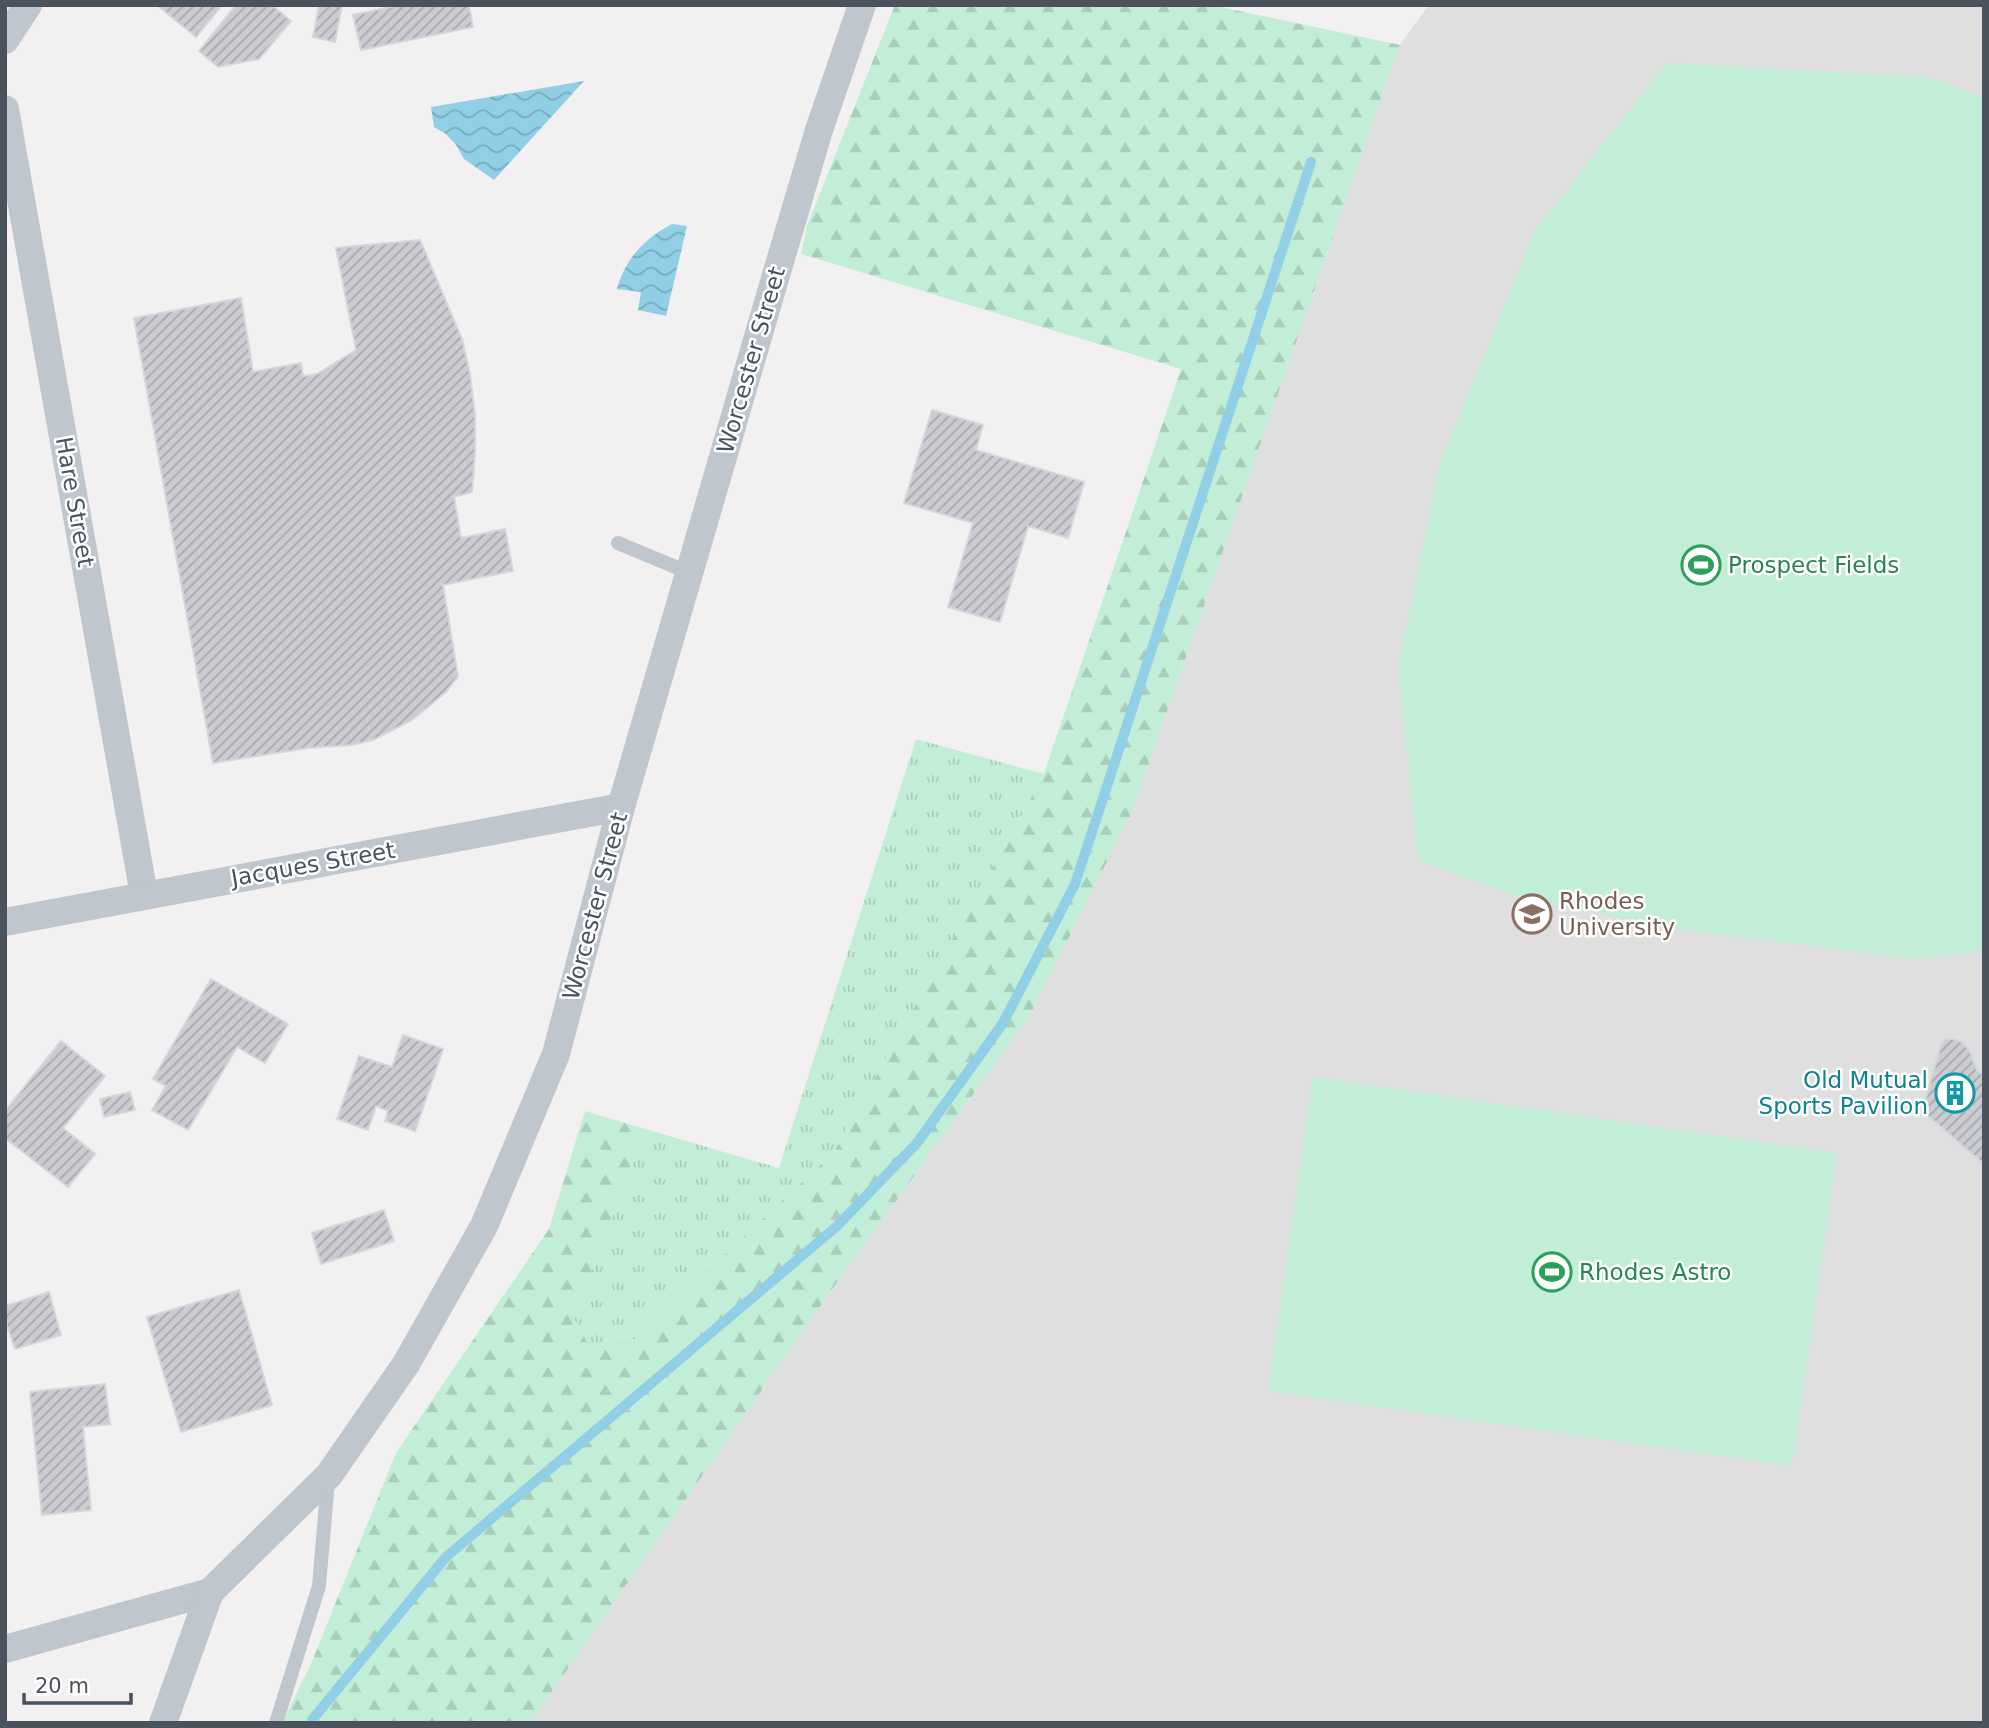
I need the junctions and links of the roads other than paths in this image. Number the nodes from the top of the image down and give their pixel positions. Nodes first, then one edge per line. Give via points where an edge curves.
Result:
1 (28, 5) edge
2 (862, 5) edge
3 (5, 40) edge
4 (5, 109) edge
5 (618, 542) dead end
6 (690, 573) junction
7 (621, 807) junction
8 (144, 895) junction
9 (5, 922) edge
10 (329, 1475) junction
11 (210, 1592) junction
12 (5, 1649) edge
13 (163, 1723) edge
14 (276, 1723) edge

1 - 3 street
2 - 6 street, Worcester Street via 818,130
4 - 8 street, Hare Street
5 - 6 lane
6 - 7 street, Worcester Street
7 - 8 street, Jacques Street
7 - 10 street, Worcester Street via 556,1054 484,1226 406,1364
8 - 9 street, Jacques Street
10 - 11 street, Worcester Street
10 - 14 lane via 319,1586
11 - 12 street
11 - 13 street, Worcester Street

